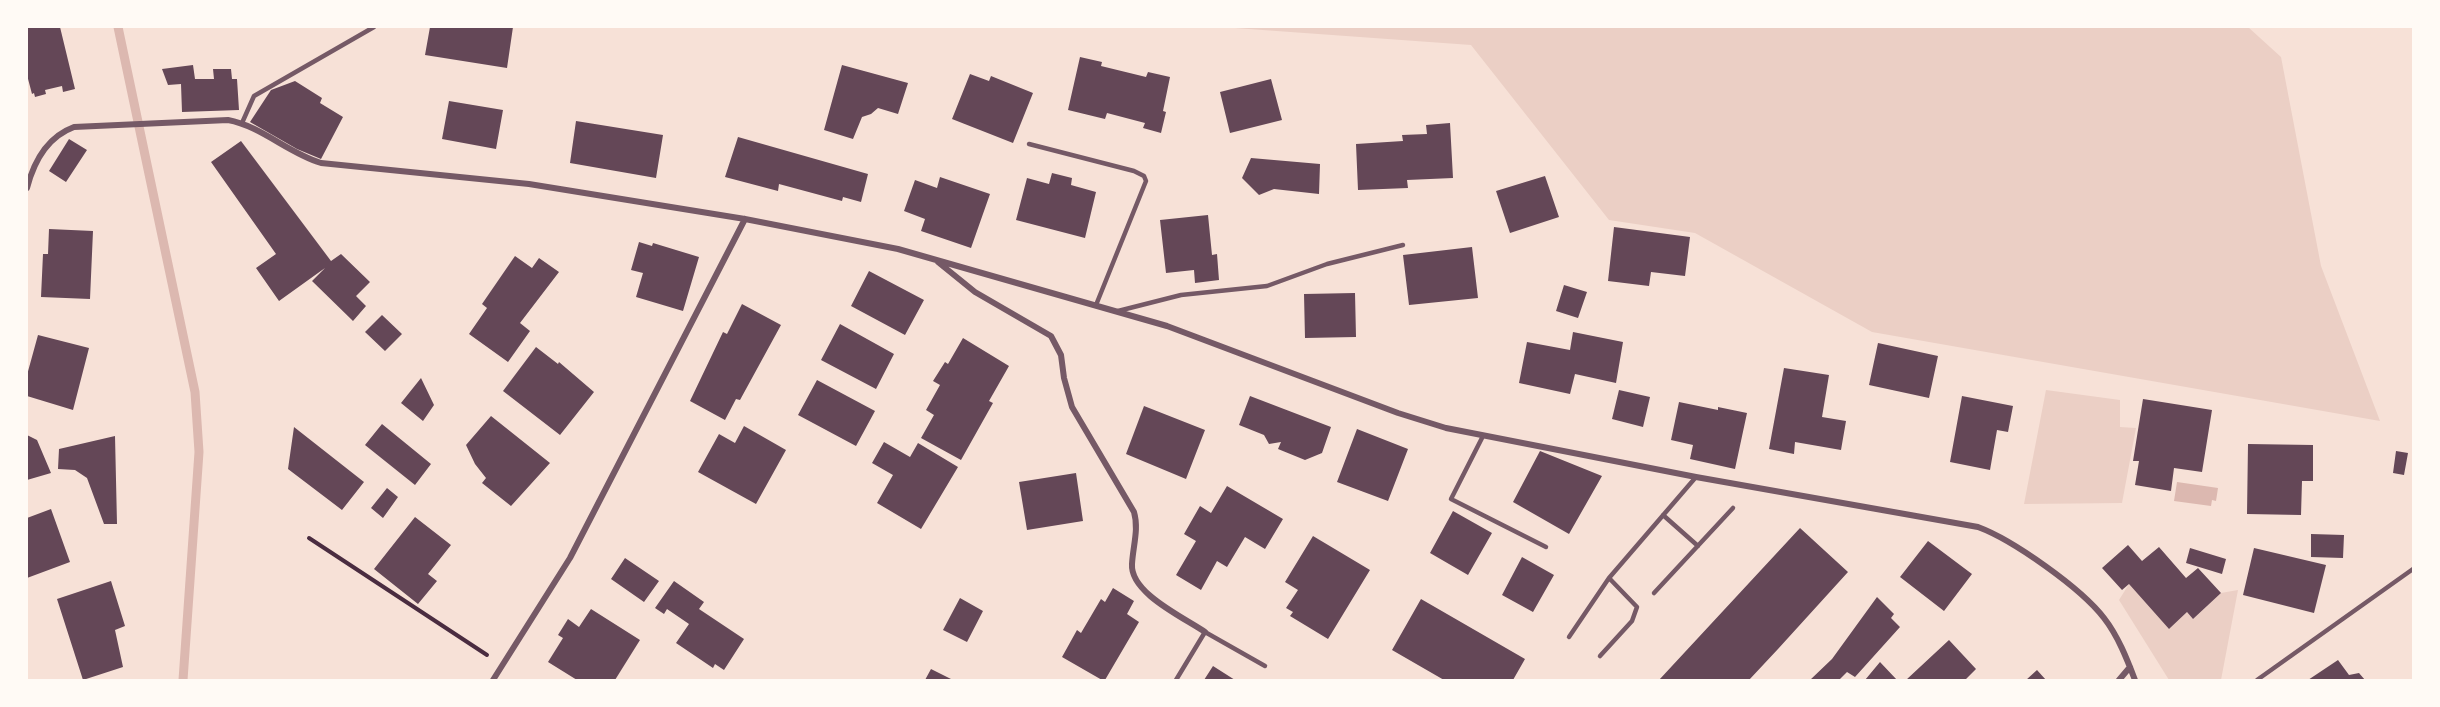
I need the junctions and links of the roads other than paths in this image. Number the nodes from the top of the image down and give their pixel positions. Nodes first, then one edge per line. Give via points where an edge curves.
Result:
1 (374, 27) edge
2 (242, 123) junction
3 (1029, 144) dead end
4 (27, 188) edge
5 (745, 219) junction
6 (1403, 245) dead end
7 (938, 262) junction
8 (1096, 305) junction
9 (1118, 311) junction
10 (1483, 436) junction
11 (1696, 477) junction
12 (1733, 508) dead end
13 (1663, 515) junction
14 (1698, 546) junction
15 (1546, 547) dead end
16 (2413, 569) edge
17 (1609, 578) junction
18 (1654, 593) dead end
19 (1205, 632) junction
20 (1569, 637) dead end
21 (1600, 656) dead end
22 (1265, 666) dead end
23 (2130, 667) junction
24 (493, 680) edge
25 (1176, 680) edge
26 (2119, 680) edge
27 (2135, 680) edge
28 (2257, 680) edge

1 - 2 lane via 254,96
2 - 4 street via 204,119 67,129 51,140 34,164
2 - 5 street via 293,153 321,163 529,184
3 - 8 lane via 1144,176 1146,181
5 - 7 street via 888,247
5 - 24 street via 570,558
6 - 9 lane via 1327,264 1267,286 1181,295
7 - 8 street
7 - 19 street via 975,292 1051,336 1061,355 1072,407 1134,512 1137,530 1132,566 1136,583
8 - 9 street
9 - 10 street via 1300,374 1398,413
10 - 11 street
10 - 15 lane via 1451,499
11 - 13 lane
11 - 23 street via 1956,522 1998,535 2016,545 2103,616
12 - 14 lane
13 - 14 lane
13 - 17 lane
14 - 18 lane
16 - 28 lane
17 - 20 lane
17 - 21 lane via 1637,607 1632,621
19 - 22 lane
19 - 25 lane
23 - 26 street
23 - 27 street

